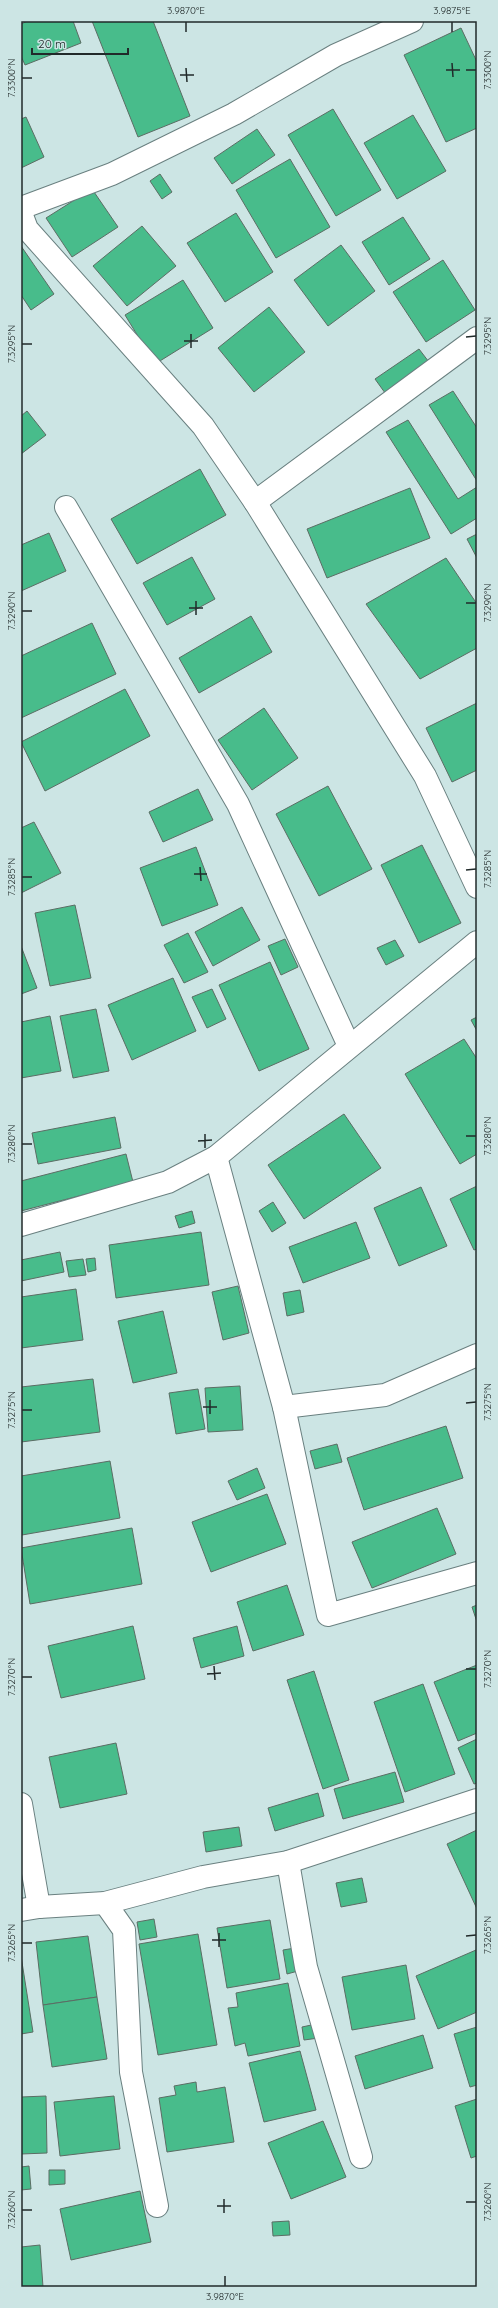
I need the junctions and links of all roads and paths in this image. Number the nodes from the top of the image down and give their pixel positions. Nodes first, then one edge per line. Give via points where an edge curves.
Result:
1 (412, 21) edge
2 (21, 208) edge
3 (21, 213) edge
4 (477, 338) edge
5 (255, 502) junction
6 (66, 507) dead end
7 (477, 887) edge
8 (477, 942) edge
9 (349, 1046) junction
10 (216, 1157) junction
11 (21, 1225) edge
12 (477, 1355) edge
13 (284, 1407) junction
14 (477, 1573) edge
15 (477, 1800) edge
16 (21, 1804) edge
17 (288, 1862) junction
18 (105, 1903) junction
19 (30, 1909) edge
20 (361, 2157) dead end
21 (157, 2206) dead end

1 - 2 street via 336,55 234,114 112,174
3 - 5 street via 28,229 203,426
4 - 5 street
5 - 7 street via 426,776
6 - 9 street via 238,804
8 - 9 street
9 - 10 street
10 - 11 street via 168,1182
10 - 13 street
12 - 13 street via 385,1395
13 - 14 street via 328,1616
15 - 17 street
16 - 19 street
17 - 18 street via 203,1877
17 - 20 street via 306,1967
18 - 19 street
18 - 21 street via 124,1930 131,2072

